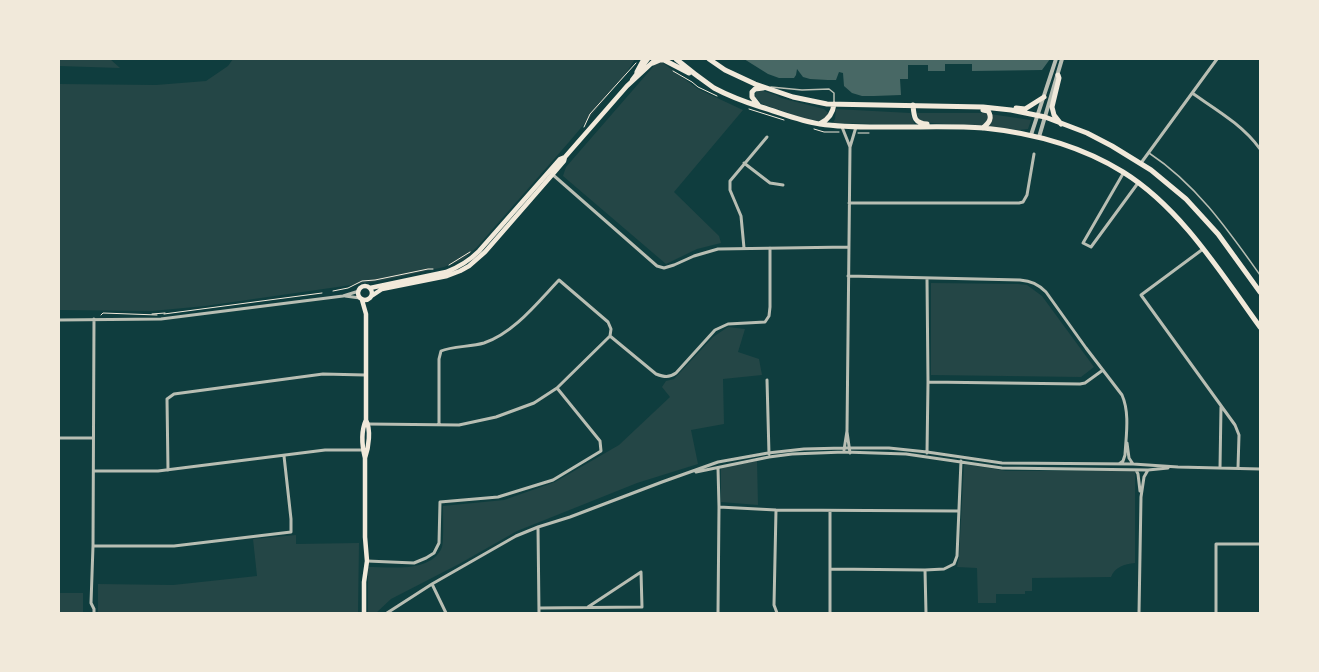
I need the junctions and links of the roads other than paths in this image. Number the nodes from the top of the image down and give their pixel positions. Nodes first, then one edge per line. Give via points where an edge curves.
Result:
1 (644, 59) edge
2 (676, 59) edge
3 (710, 59) edge
4 (1056, 59) edge
5 (1062, 59) edge
6 (1217, 59) edge
7 (653, 60) edge
8 (637, 72) junction
9 (1058, 75) junction
10 (627, 86) junction
11 (714, 87) junction
12 (768, 88) junction
13 (1192, 92) junction
14 (1044, 97) junction
15 (834, 104) junction
16 (913, 106) junction
17 (760, 107) junction
18 (970, 107) junction
19 (1038, 116) junction
20 (1045, 117) junction
21 (820, 124) junction
22 (1061, 124) junction
23 (841, 126) junction
24 (856, 126) junction
25 (951, 127) junction
26 (983, 128) junction
27 (1031, 135) junction
28 (767, 137) dead end
29 (1039, 137) junction
30 (850, 147) junction
31 (1260, 149) edge
32 (1149, 153) junction
33 (1034, 154) dead end
34 (1141, 163) junction
35 (744, 164) junction
36 (1124, 172) junction
37 (551, 173) junction
38 (1138, 183) junction
39 (783, 185) dead end
40 (849, 203) junction
41 (848, 247) junction
42 (744, 248) junction
43 (770, 248) junction
44 (1204, 249) junction
45 (1260, 275) edge
46 (848, 276) junction
47 (927, 279) junction
48 (370, 288) junction
49 (358, 290) junction
50 (1260, 292) edge
51 (373, 295) junction
52 (343, 296) junction
53 (361, 299) junction
54 (369, 300) junction
55 (366, 314) junction
56 (59, 320) edge
57 (94, 320) junction
58 (1260, 327) edge
59 (610, 336) junction
60 (1103, 370) junction
61 (365, 375) junction
62 (768, 380) dead end
63 (928, 382) junction
64 (557, 388) junction
65 (1221, 407) junction
66 (367, 422) junction
67 (439, 424) junction
68 (846, 431) junction
69 (1126, 437) junction
70 (59, 438) edge
71 (93, 438) junction
72 (844, 448) junction
73 (850, 448) junction
74 (363, 450) junction
75 (844, 452) junction
76 (850, 452) junction
77 (928, 452) junction
78 (768, 453) junction
79 (284, 456) junction
80 (927, 456) junction
81 (961, 457) junction
82 (365, 458) junction
83 (769, 458) junction
84 (961, 461) junction
85 (718, 462) junction
86 (1119, 464) junction
87 (1133, 464) junction
88 (1178, 467) junction
89 (718, 468) junction
90 (1220, 468) junction
91 (1238, 468) junction
92 (1260, 469) edge
93 (168, 470) junction
94 (1136, 470) junction
95 (1148, 470) junction
96 (94, 471) junction
97 (688, 473) junction
98 (1141, 497) junction
99 (719, 507) junction
100 (776, 510) junction
101 (830, 511) junction
102 (958, 511) junction
103 (538, 527) junction
104 (1260, 544) edge
105 (93, 546) junction
106 (367, 561) junction
107 (830, 569) junction
108 (925, 570) junction
109 (432, 584) junction
110 (588, 607) junction
111 (539, 608) junction
112 (94, 613) edge
113 (364, 613) edge
114 (387, 613) edge
115 (446, 613) edge
116 (539, 613) edge
117 (718, 613) edge
118 (777, 613) edge
119 (830, 613) edge
120 (926, 613) edge
121 (1139, 613) edge
122 (1216, 613) edge

1 - 8 highway
2 - 11 highway
3 - 12 highway via 740,78
4 - 14 street
5 - 9 street
6 - 13 street
7 - 8 main road
7 - 10 main road
7 - 11 highway via 664,60 687,71 702,83
8 - 10 main road
9 - 20 street
9 - 22 highway via 1052,107
10 - 37 main road
11 - 17 highway
12 - 15 highway via 793,97
12 - 15 lane via 829,89 834,93
12 - 17 highway via 757,88 752,92 752,97
13 - 31 street via 1234,123
13 - 32 street
14 - 18 highway via 1025,109 974,104
14 - 19 street
15 - 16 highway
15 - 21 highway via 830,116
16 - 18 highway
16 - 25 highway via 916,120 920,123 947,124
17 - 21 highway
18 - 19 highway via 1011,110
18 - 26 highway via 973,110 990,112 989,123
19 - 20 highway
19 - 27 street
20 - 22 highway
20 - 29 street
21 - 23 highway
22 - 34 highway via 1098,139
23 - 24 highway
23 - 30 street
24 - 25 highway
24 - 30 street
25 - 26 highway
26 - 27 highway
27 - 29 highway
28 - 35 street
29 - 36 highway via 1083,151
30 - 40 street
32 - 34 street
32 - 45 lane via 1194,190
33 - 40 street via 1027,195 1019,204
34 - 50 highway via 1171,186 1202,216
35 - 39 street via 770,183
35 - 42 street via 730,181 730,190 741,216
36 - 38 highway
36 - 38 street via 1083,243 1092,247 1096,238
37 - 42 street via 657,266 664,268 718,249
37 - 48 main road via 466,263 446,272
37 - 51 main road via 485,252 469,266 447,276 382,289
38 - 44 highway via 1174,215
40 - 41 street
41 - 43 street
41 - 46 street
42 - 43 street
43 - 59 street via 770,307 765,322 728,324 716,330 673,376 666,378 656,374
44 - 58 highway
44 - 65 street via 1141,295
46 - 47 street
46 - 68 street
47 - 60 street via 1020,280 1035,283 1046,292
47 - 63 street
48 - 49 main road via 363,286
48 - 51 main road
49 - 52 street
49 - 53 main road
51 - 54 main road
52 - 53 street
52 - 57 street via 167,318
53 - 54 main road
53 - 55 main road
54 - 55 main road
55 - 61 main road
56 - 57 street
57 - 71 street
59 - 64 street
59 - 67 street via 608,322 559,280 510,330 485,343 441,351
60 - 63 street via 1080,384
60 - 69 street via 1125,402
61 - 66 main road
61 - 93 street via 323,374 174,394 167,399
62 - 78 street
63 - 77 street
64 - 67 street via 534,403 496,417 459,425
64 - 106 street via 600,441 601,451 553,480 498,497 440,502 439,543 434,553 426,558 414,563
65 - 90 street
65 - 91 street via 1235,425 1239,435
66 - 67 street
66 - 74 main road via 363,426
66 - 82 main road via 368,450
68 - 72 street
68 - 73 street
69 - 86 street via 1124,459
69 - 87 street via 1129,458
70 - 71 street
71 - 96 street
72 - 73 street
72 - 75 street
72 - 78 street via 792,449
73 - 76 street
73 - 77 street
74 - 79 street via 325,450
74 - 82 main road
75 - 76 street
75 - 83 street via 792,454
76 - 80 street
77 - 80 street
77 - 81 street
78 - 83 street
78 - 85 street
79 - 93 street
79 - 105 street via 291,532 174,546
80 - 84 street
81 - 84 street
81 - 86 street via 1002,463
82 - 106 main road
83 - 89 street
84 - 94 street via 1002,468
84 - 102 street
85 - 89 street
85 - 97 street
86 - 87 street
87 - 88 street
88 - 90 street
88 - 95 street
89 - 97 street
89 - 99 street
90 - 91 street
91 - 92 street
93 - 96 street
94 - 95 street
94 - 98 street
95 - 98 street via 1144,477
96 - 105 street
97 - 103 street via 570,518
98 - 121 street
99 - 100 street
99 - 117 street
100 - 101 street
100 - 118 street via 774,605
101 - 102 street
101 - 107 street
102 - 108 street via 954,564
103 - 109 street via 516,536
103 - 111 street
104 - 122 street via 1216,544
105 - 112 street via 91,603
106 - 113 main road
107 - 108 street
107 - 119 street
108 - 120 street
109 - 114 street
109 - 115 street
110 - 110 street via 642,606 641,572 621,585
110 - 111 street
111 - 116 street

